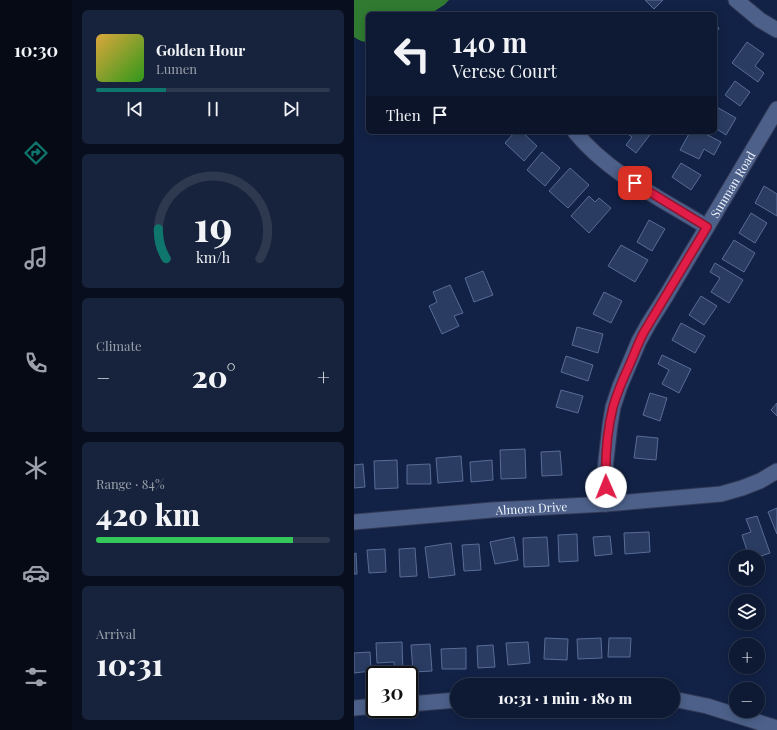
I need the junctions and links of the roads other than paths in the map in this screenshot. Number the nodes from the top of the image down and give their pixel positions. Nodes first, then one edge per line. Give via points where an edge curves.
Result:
1 (736, 0) edge
2 (777, 30) edge
3 (777, 109) edge
4 (577, 134) edge
5 (707, 227) junction
6 (777, 471) edge
7 (606, 504) junction
8 (354, 522) edge
9 (680, 700) edge
10 (450, 701) edge
11 (418, 703) edge
12 (366, 707) edge
13 (354, 708) edge
14 (777, 728) edge

1 - 2 street
3 - 5 street, Sunman Road
4 - 5 street via 594,153 635,183
5 - 7 street, Sunman Road via 649,324 620,386 610,425 605,469
6 - 7 street, Almora Drive via 760,481 721,494
7 - 8 street, Almora Drive
9 - 14 street
10 - 11 street
12 - 13 street

